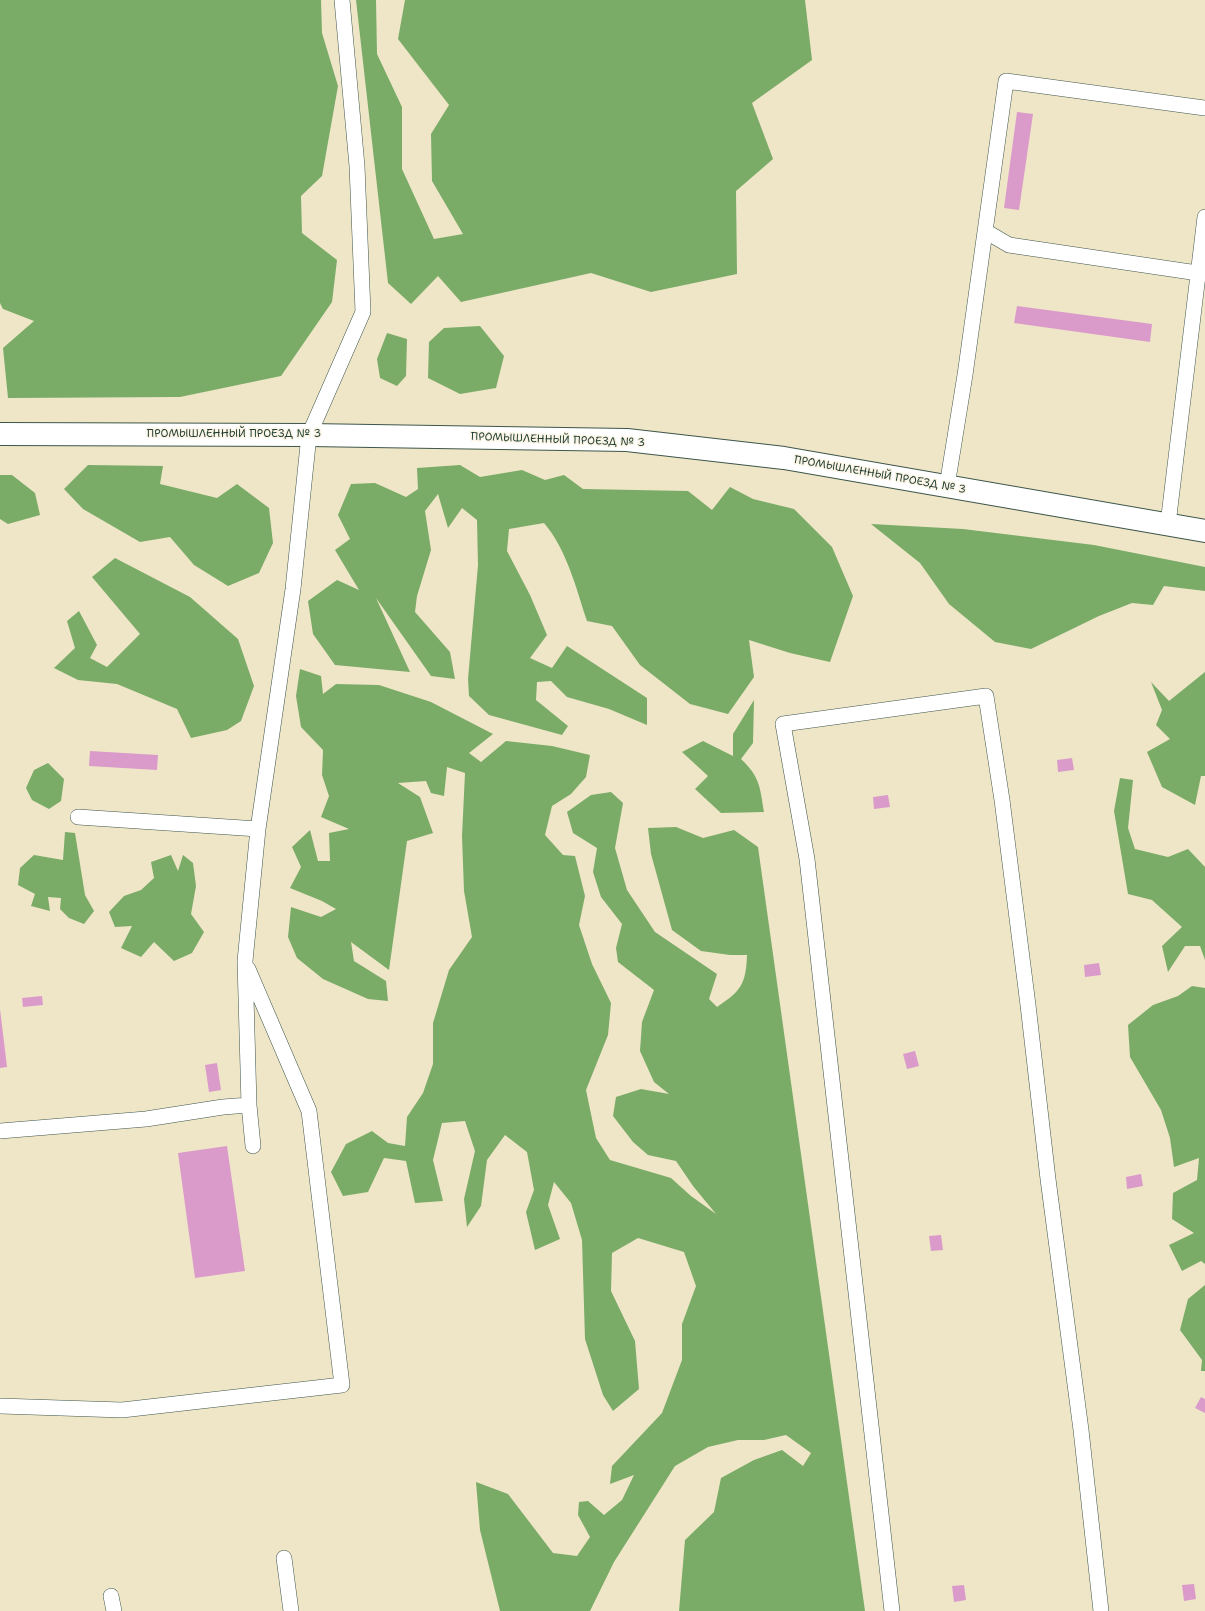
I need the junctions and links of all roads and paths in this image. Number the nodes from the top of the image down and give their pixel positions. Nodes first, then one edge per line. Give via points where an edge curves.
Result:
1 (342, 0) edge
2 (1205, 108) edge
3 (1205, 217) edge
4 (985, 231) junction
5 (1202, 273) edge
6 (0, 434) edge
7 (309, 435) junction
8 (947, 486) junction
9 (1168, 524) junction
10 (1205, 531) edge
11 (78, 817) dead end
12 (258, 829) junction
13 (245, 961) junction
14 (249, 1105) junction
15 (0, 1131) edge
16 (253, 1146) dead end
17 (0, 1406) edge
18 (284, 1558) dead end
19 (111, 1596) dead end
20 (114, 1611) edge
21 (291, 1611) edge
22 (892, 1611) edge
23 (1101, 1611) edge

1 - 7 lane via 357,166 363,312
2 - 4 lane via 1006,82
3 - 5 lane
4 - 5 lane via 1009,245
4 - 8 lane via 966,376
5 - 9 lane
6 - 7 street, ПРОМЫШЛЕННЫЙ ПРОЕЗД № 3
7 - 8 street, ПРОМЫШЛЕННЫЙ ПРОЕЗД № 3 via 627,440 784,458
7 - 12 lane via 293,589
8 - 9 street, ПРОМЫШЛЕННЫЙ ПРОЕЗД № 3
9 - 10 street, ПРОМЫШЛЕННЫЙ ПРОЕЗД № 3
11 - 12 lane
12 - 13 lane
13 - 14 lane
13 - 17 lane via 310,1111 342,1385 122,1410
14 - 15 lane via 146,1119
14 - 16 lane
18 - 21 lane
19 - 20 lane
22 - 23 lane via 806,859 783,724 986,696 1028,1005

